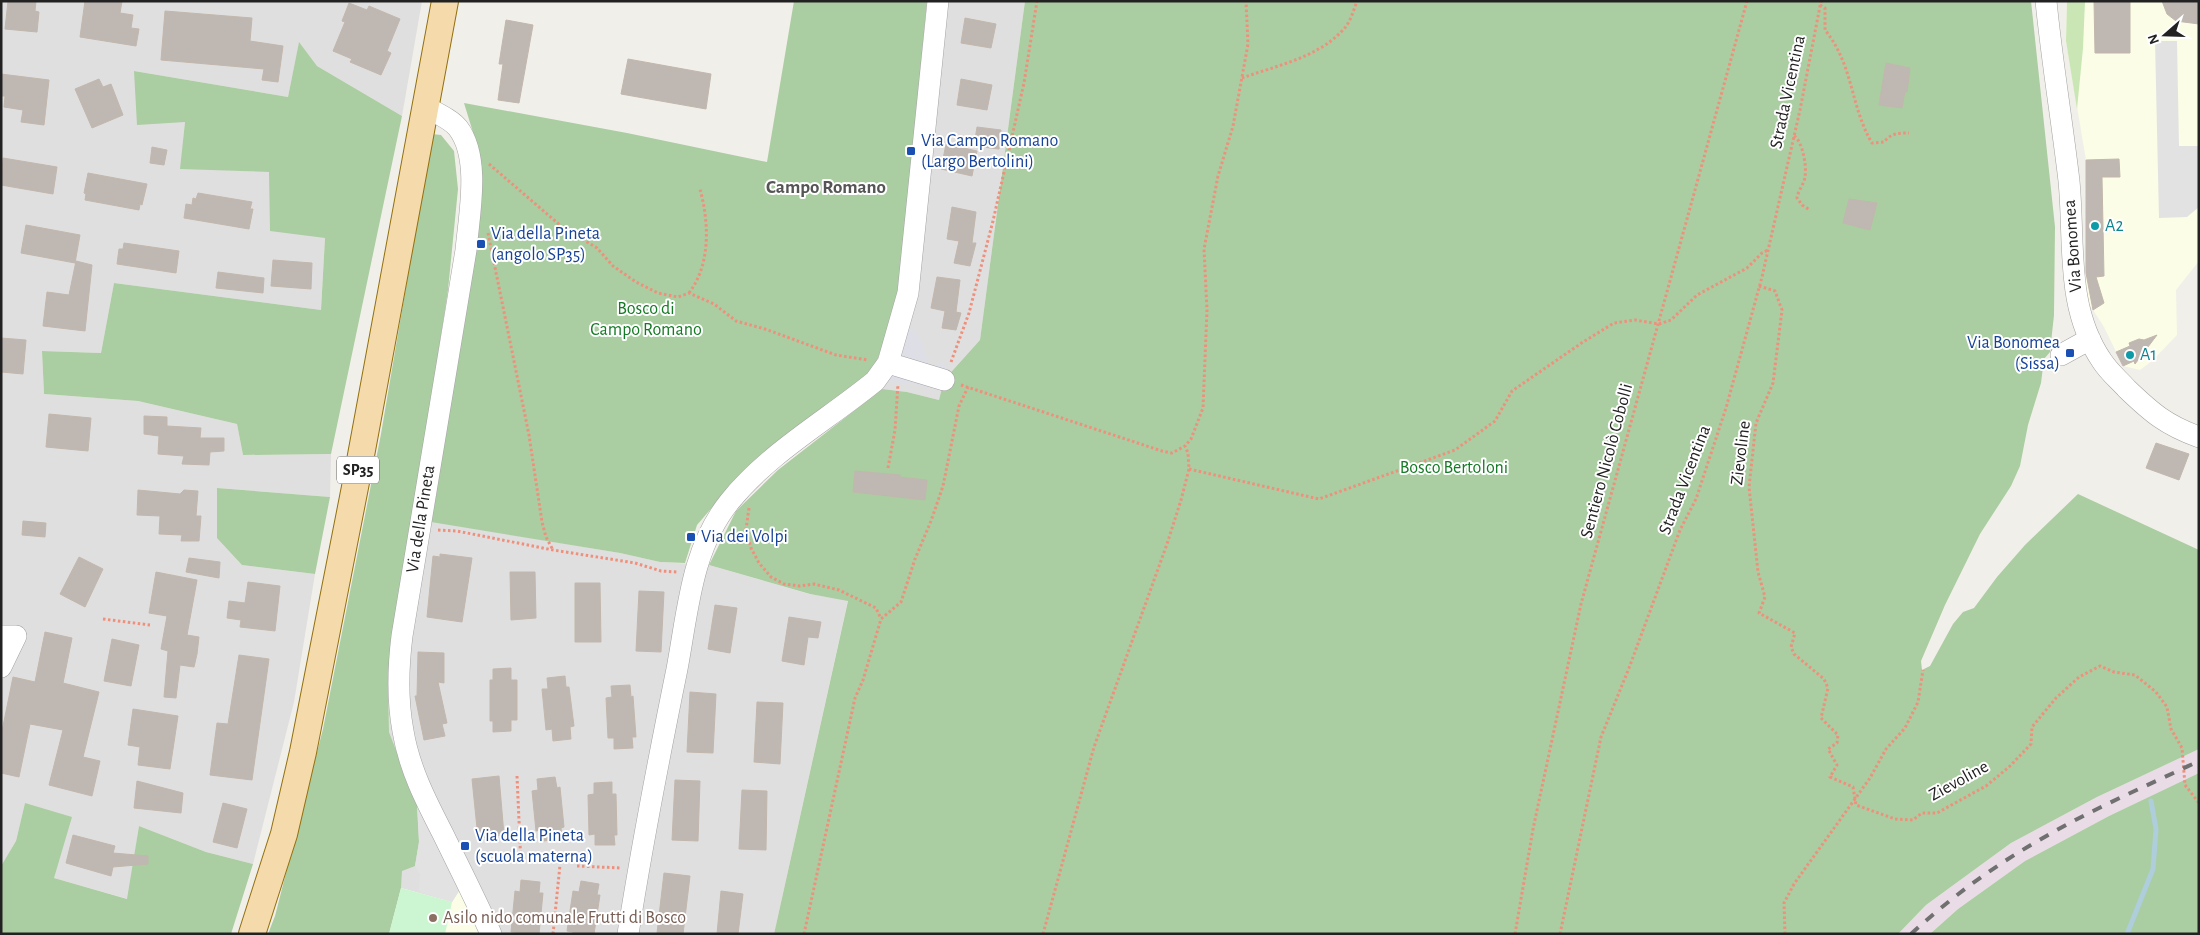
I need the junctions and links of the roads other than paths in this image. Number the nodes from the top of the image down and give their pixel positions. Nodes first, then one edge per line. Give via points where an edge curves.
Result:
1 (445, 1) edge
2 (938, 1) edge
3 (2046, 1) edge
4 (426, 107) junction
5 (2090, 338) junction
6 (2061, 356) dead end
7 (893, 364) junction
8 (944, 380) road end
9 (2199, 436) edge
10 (9, 636) edge
11 (1, 667) edge
12 (252, 934) edge
13 (491, 934) edge
14 (628, 934) edge

1 - 4 main road, SP35
2 - 7 street via 908,293
3 - 5 street, Via Bonomea via 2069,182 2075,293
4 - 12 main road, SP35 via 302,752 284,834
4 - 13 street, Via della Pineta via 457,126 465,140 470,157 470,209 398,665 398,686 402,730 412,767
5 - 6 street
5 - 9 street, Via Bonomea via 2113,375 2151,412 2165,423
7 - 8 street
7 - 14 street via 768,461 728,503 701,551
10 - 11 street

